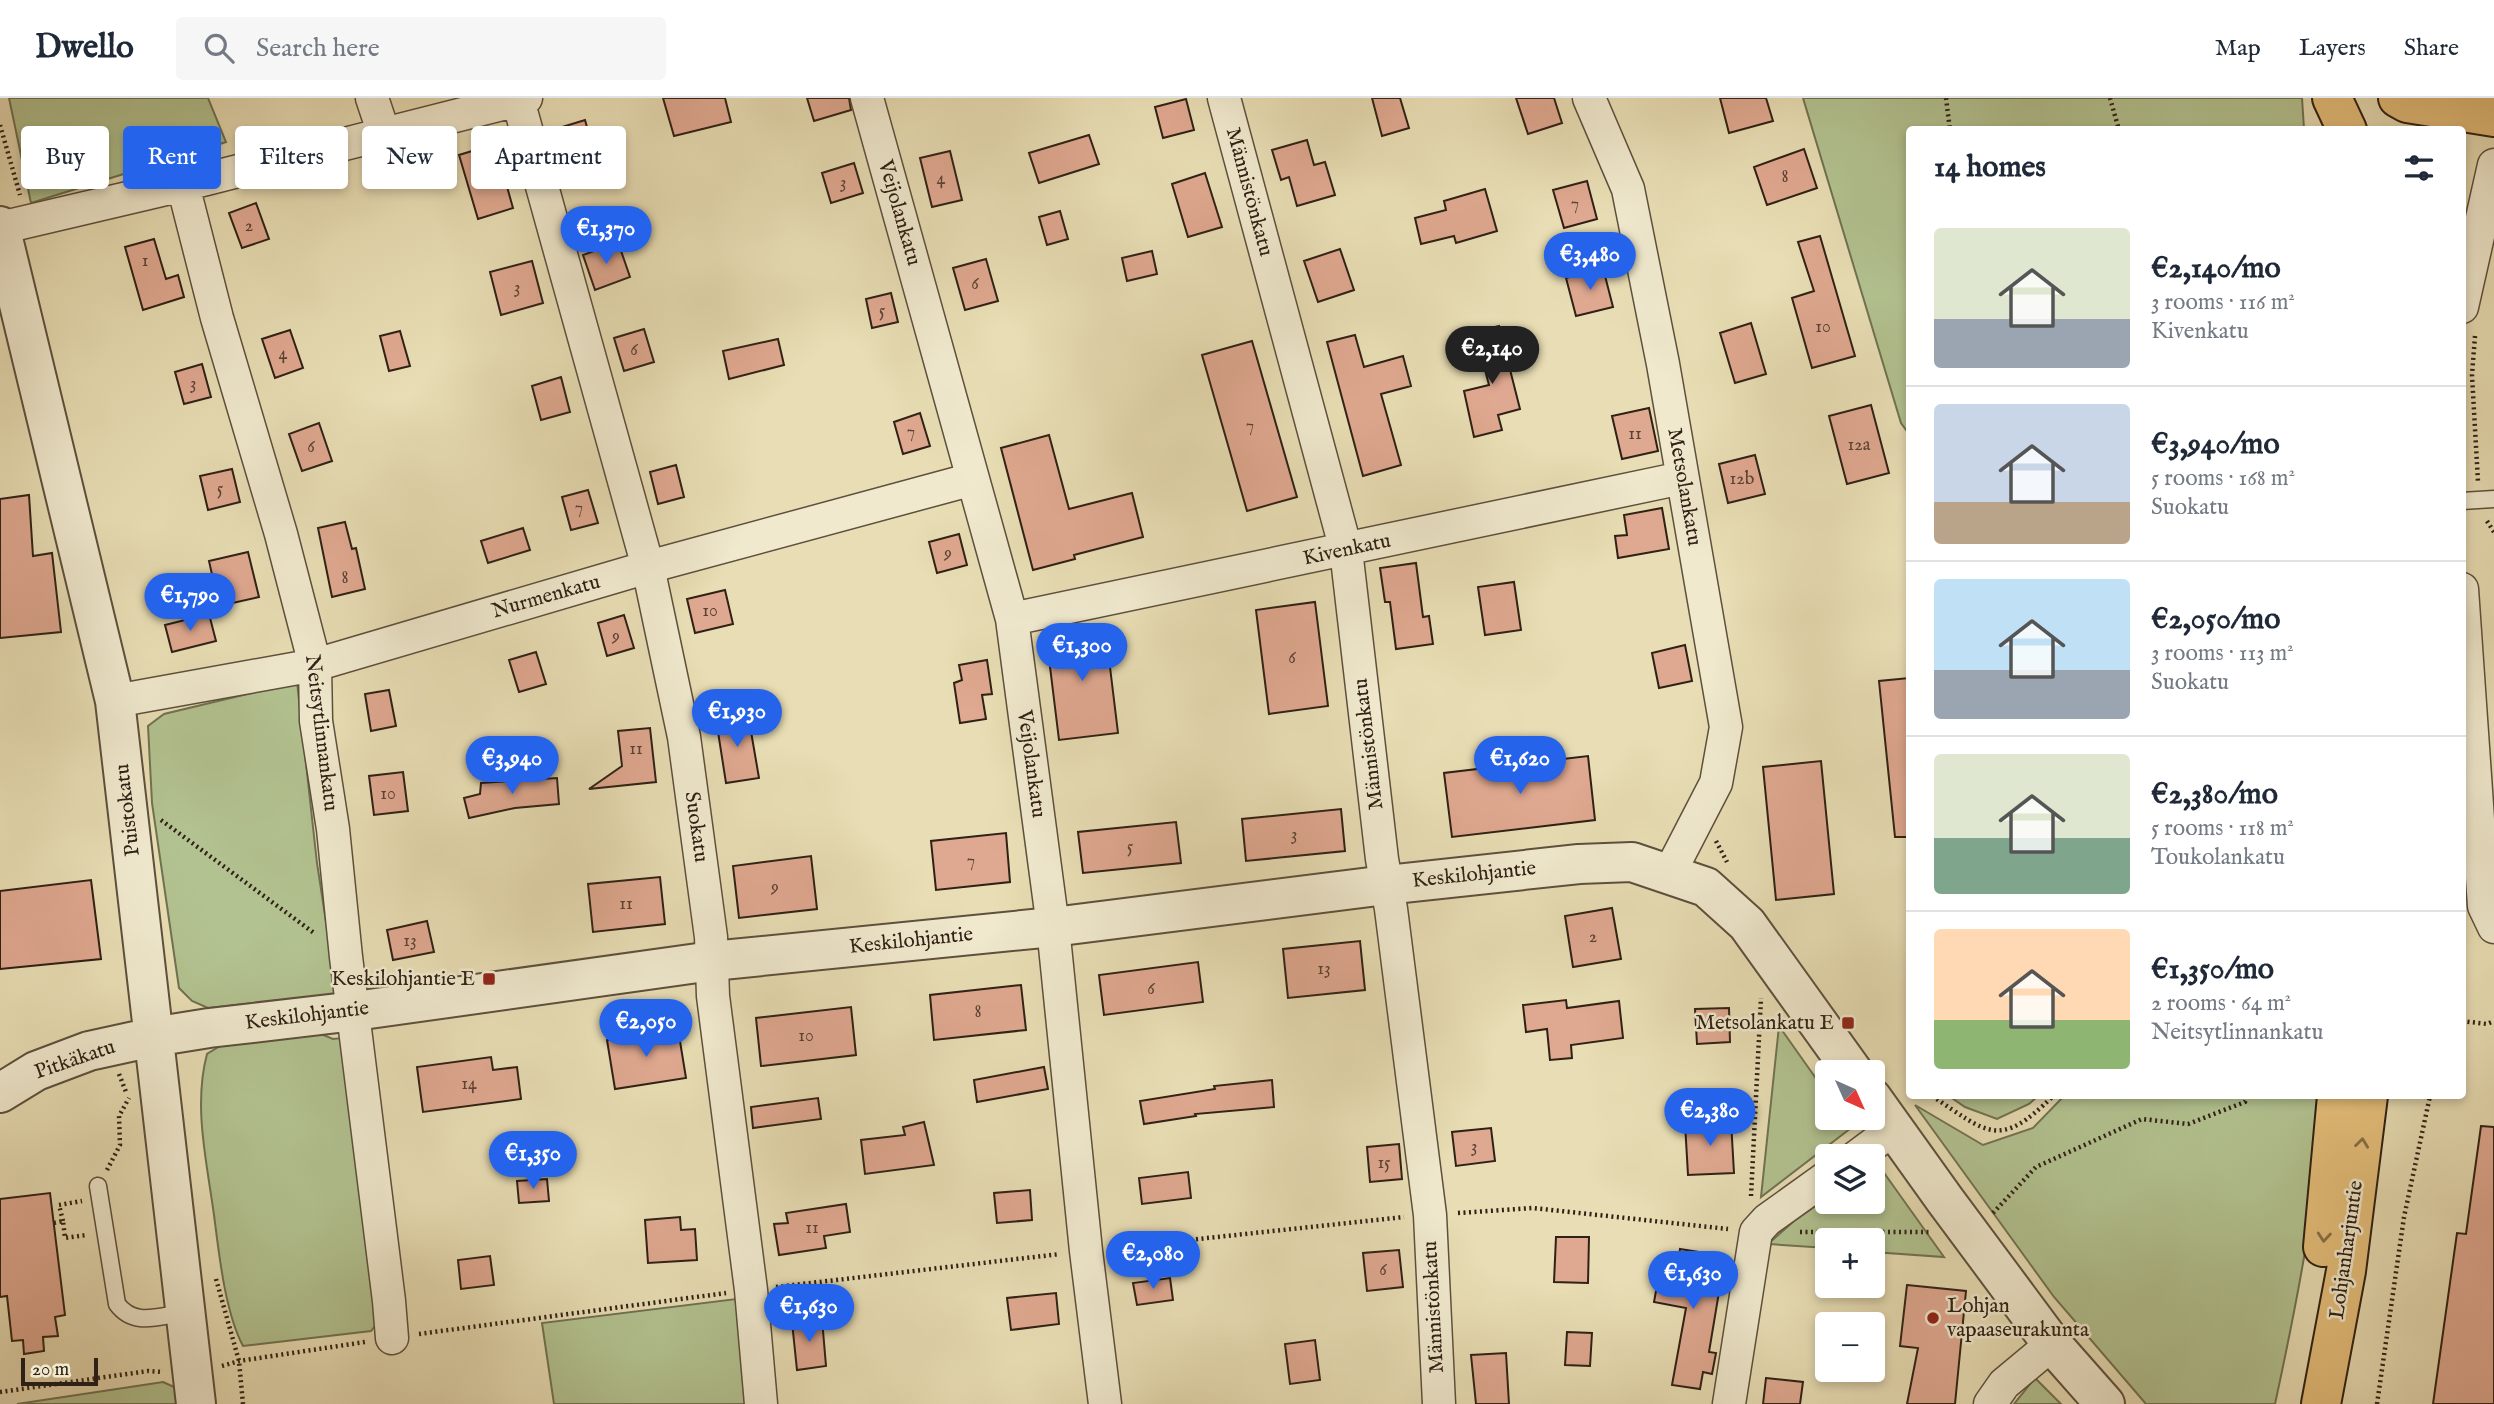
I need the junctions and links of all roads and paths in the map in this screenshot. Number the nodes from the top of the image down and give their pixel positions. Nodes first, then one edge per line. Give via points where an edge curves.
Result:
1 (372, 98) edge
2 (867, 98) edge
3 (1224, 98) edge
4 (1589, 98) edge
5 (1946, 98) edge
6 (2110, 98) edge
7 (2332, 98) edge
8 (2350, 98) edge
9 (2398, 98) edge
10 (2489, 98) edge
11 (522, 99) edge
12 (2494, 111) edge
13 (2494, 118) edge
14 (0, 125) edge
15 (381, 126) edge
16 (416, 126) edge
17 (1950, 126) edge
18 (2118, 126) edge
19 (2347, 126) edge
20 (2349, 126) edge
21 (2466, 126) edge
22 (362, 140) edge
23 (2494, 165) edge
24 (221, 175) edge
25 (166, 189) edge
26 (184, 189) edge
27 (9, 225) edge
28 (2466, 289) edge
29 (2475, 336) dead end
30 (1682, 478) junction
31 (973, 479) junction
32 (2487, 499) edge
33 (2466, 501) edge
34 (2494, 532) edge
35 (1346, 550) junction
36 (648, 567) junction
37 (1012, 619) junction
38 (2466, 647) edge
39 (315, 665) junction
40 (115, 701) junction
41 (160, 820) dead end
42 (1669, 874) junction
43 (1386, 885) junction
44 (1053, 927) junction
45 (2494, 927) edge
46 (346, 957) junction
47 (712, 961) junction
48 (1762, 995) dead end
49 (355, 1011) junction
50 (2466, 1021) edge
51 (2494, 1021) edge
52 (153, 1037) junction
53 (1845, 1060) edge
54 (0, 1093) edge
55 (1937, 1099) edge
56 (2050, 1099) edge
57 (2246, 1099) edge
58 (2337, 1099) edge
59 (2368, 1099) edge
60 (2429, 1099) edge
61 (1885, 1115) edge
62 (1895, 1128) junction
63 (1873, 1144) edge
64 (98, 1185) dead end
65 (1815, 1186) edge
66 (1754, 1217) junction
67 (1987, 1219) dead end
68 (54, 1223) dead end
69 (1939, 1232) dead end
70 (106, 1233) junction
71 (214, 1271) dead end
72 (184, 1313) junction
73 (392, 1338) dead end
74 (2052, 1344) junction
75 (196, 1404) edge
76 (243, 1404) edge
77 (761, 1404) edge
78 (1105, 1404) edge
79 (1439, 1404) edge
80 (1729, 1404) edge
81 (1990, 1404) edge
82 (2105, 1404) edge
83 (2298, 1404) edge
84 (2321, 1404) edge
85 (2377, 1404) edge

1 - 15 street
2 - 31 street, Veijolankatu
3 - 35 street, Männistönkatu
4 - 30 street, Metsolankatu via 1628,189
5 - 17 path
6 - 18 path
7 - 19 highway
8 - 20 highway
9 - 13 highway
10 - 12 lane
11 - 16 street
11 - 36 street, Suokatu
13 - 21 highway
14 - 27 path
22 - 24 street
23 - 28 street
25 - 27 street
26 - 39 street, Neitsytlinnankatu
27 - 40 street, Puistokatu
29 - 32 path via 2472,375
30 - 35 street, Kivenkatu
30 - 42 street, Metsolankatu via 1726,727 1716,783
31 - 36 street, Nurmenkatu
31 - 37 street, Veijolankatu
32 - 33 lane
32 - 34 path via 2483,514
35 - 37 street, Kivenkatu
35 - 43 street, Männistönkatu
36 - 39 street, Nurmenkatu
36 - 47 street, Suokatu via 684,737
37 - 44 street, Veijolankatu
38 - 45 street via 2484,906
39 - 40 street, Nurmenkatu
39 - 46 street, Neitsytlinnankatu via 316,721
40 - 52 street, Puistokatu
41 - 46 path
42 - 43 street, Keskilohjantie via 1632,862 1579,864
42 - 53 street, Keskilohjantie via 1706,887 1747,924
43 - 44 street, Keskilohjantie
43 - 79 street, Männistönkatu via 1430,1215
44 - 47 street, Keskilohjantie
44 - 78 street, Veijolankatu
46 - 49 street, Neitsytlinnankatu
47 - 49 street, Keskilohjantie
47 - 77 street, Suokatu
48 - 66 path
49 - 52 street, Keskilohjantie
49 - 73 street, Neitsytlinnankatu
50 - 51 path
52 - 54 street, Pitkäkatu via 89,1051 36,1071
52 - 72 street, Puistokatu
55 - 56 path via 1982,1129 2003,1131 2030,1118
57 - 67 path via 2188,1124 2142,1119 2036,1167
58 -> 83 highway, Lohjanharjuntie via 2323,1254
84 -> 59 highway, Lohjanharjuntie via 2346,1271
60 - 85 path via 2404,1217
61 - 62 street
62 - 63 street
62 - 74 street
64 - 70 lane
65 - 66 street via 1767,1220
66 - 69 path
66 - 80 street
68 - 70 path via 63,1221 65,1238
70 - 72 lane via 117,1304 124,1314 134,1318
71 - 76 path via 239,1361
72 - 75 street, Puistokatu
74 - 81 street via 2004,1384
74 - 82 street

